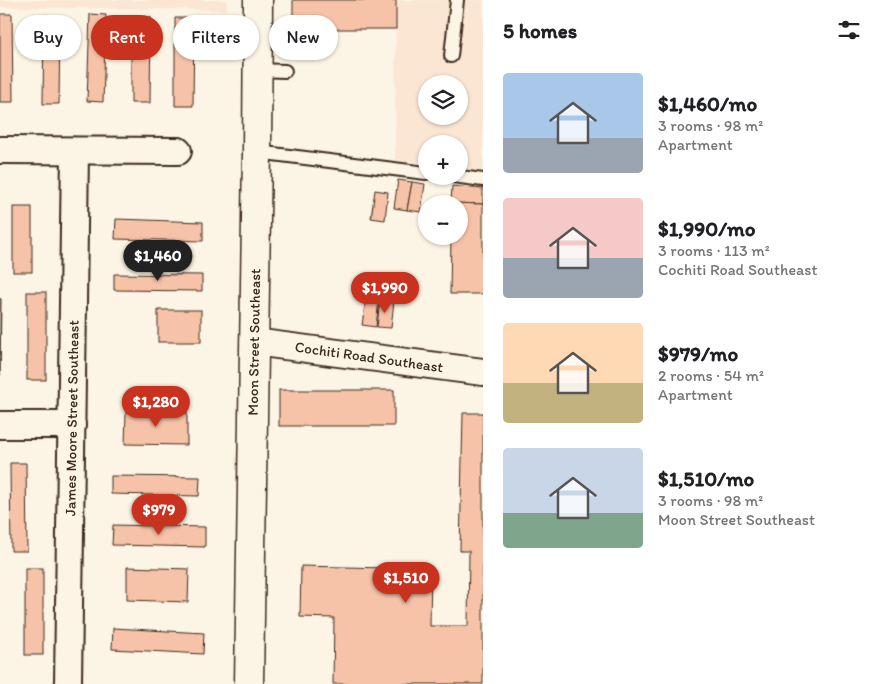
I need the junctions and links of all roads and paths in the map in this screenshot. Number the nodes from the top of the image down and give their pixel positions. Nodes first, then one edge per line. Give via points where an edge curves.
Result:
1 (258, 0) edge
2 (456, 0) edge
3 (451, 56) dead end
4 (258, 70) junction
5 (285, 71) dead end
6 (0, 150) edge
7 (75, 151) junction
8 (178, 151) dead end
9 (257, 152) junction
10 (418, 171) edge
11 (468, 178) edge
12 (483, 180) edge
13 (254, 342) junction
14 (483, 372) edge
15 (0, 424) edge
16 (72, 425) junction
17 (68, 684) edge
18 (249, 684) edge

1 - 4 street, Moon Street Southeast
2 - 3 lane
4 - 5 lane
4 - 9 street, Moon Street Southeast
6 - 7 street
7 - 8 street
7 - 16 street, James Moore Street Southeast
9 - 10 lane
9 - 13 street, Moon Street Southeast
11 - 12 lane
13 - 14 street, Cochiti Road Southeast
13 - 18 street, Moon Street Southeast
15 - 16 street
16 - 17 street, James Moore Street Southeast

